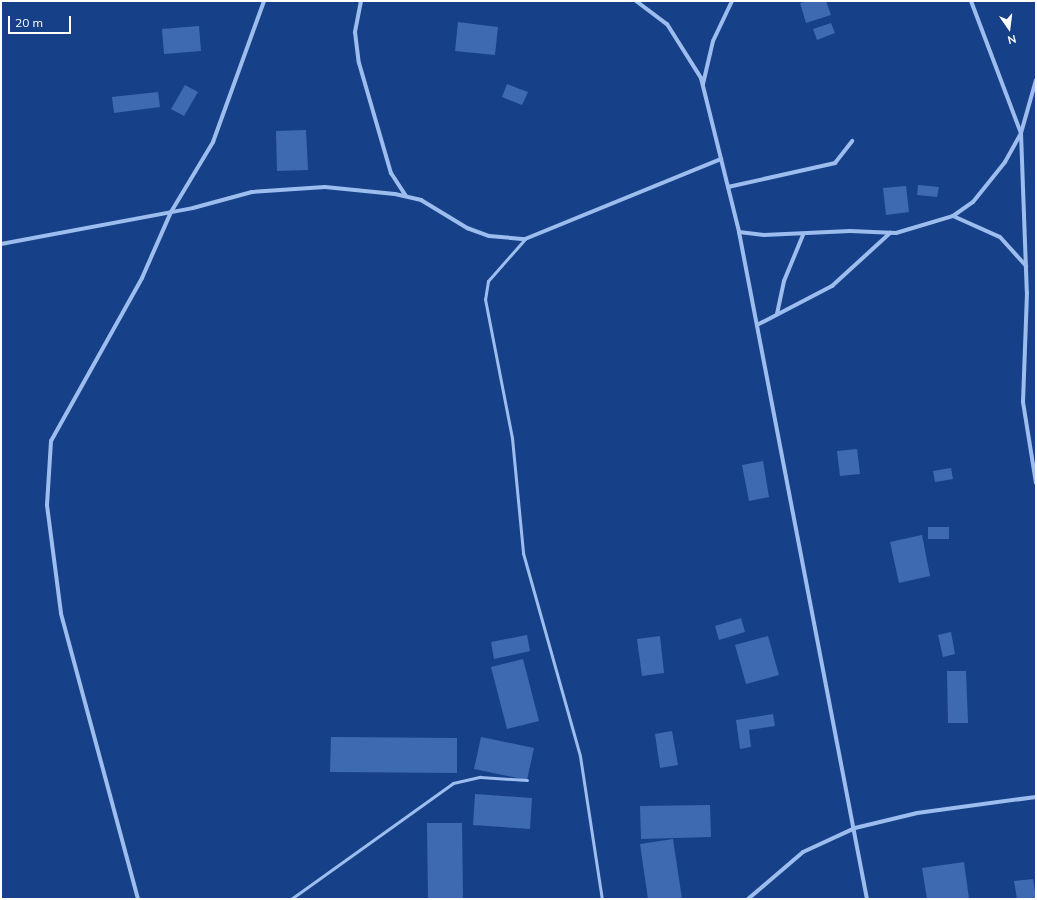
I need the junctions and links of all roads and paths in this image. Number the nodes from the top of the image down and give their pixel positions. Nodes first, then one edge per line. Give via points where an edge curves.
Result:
1 (264, 1) edge
2 (361, 1) edge
3 (636, 1) edge
4 (732, 1) edge
5 (971, 1) edge
6 (1036, 80) edge
7 (703, 86) junction
8 (1021, 133) junction
9 (852, 141) dead end
10 (721, 159) junction
11 (728, 187) junction
12 (407, 197) junction
13 (171, 212) junction
14 (953, 216) junction
15 (739, 232) junction
16 (890, 232) junction
17 (803, 235) junction
18 (525, 239) junction
19 (1, 244) edge
20 (1026, 267) junction
21 (777, 314) junction
22 (757, 325) junction
23 (1036, 483) edge
24 (527, 780) dead end
25 (1036, 797) edge
26 (855, 828) junction
27 (138, 899) edge
28 (291, 899) edge
29 (602, 899) edge
30 (748, 899) edge
31 (867, 899) edge

1 - 13 street via 222,123 203,163
2 - 12 street via 355,32 359,63 391,172
3 - 7 street via 667,24 692,61
4 - 7 street via 713,41
5 - 8 street
6 - 8 street
7 - 10 street
8 - 14 street via 993,181 974,202
8 - 20 street
9 - 11 street via 835,163
10 - 11 street
10 - 18 street
11 - 15 street
12 - 13 street via 354,189 274,188
12 - 18 street via 421,200 455,221 489,236
13 - 19 street
13 - 27 street via 142,278 53,433 47,505 61,613
14 - 16 street via 918,228
14 - 20 street via 1000,237
15 - 17 street
15 - 22 street
16 - 17 street via 850,231
16 - 21 street via 832,286
17 - 21 street via 784,281
18 - 29 lane via 488,281 485,299 512,438 523,553 580,756
20 - 23 street via 1023,402
21 - 22 street
22 - 26 street
24 - 28 lane via 480,777 453,783
25 - 26 street via 917,813
26 - 30 street via 803,852
26 - 31 street

